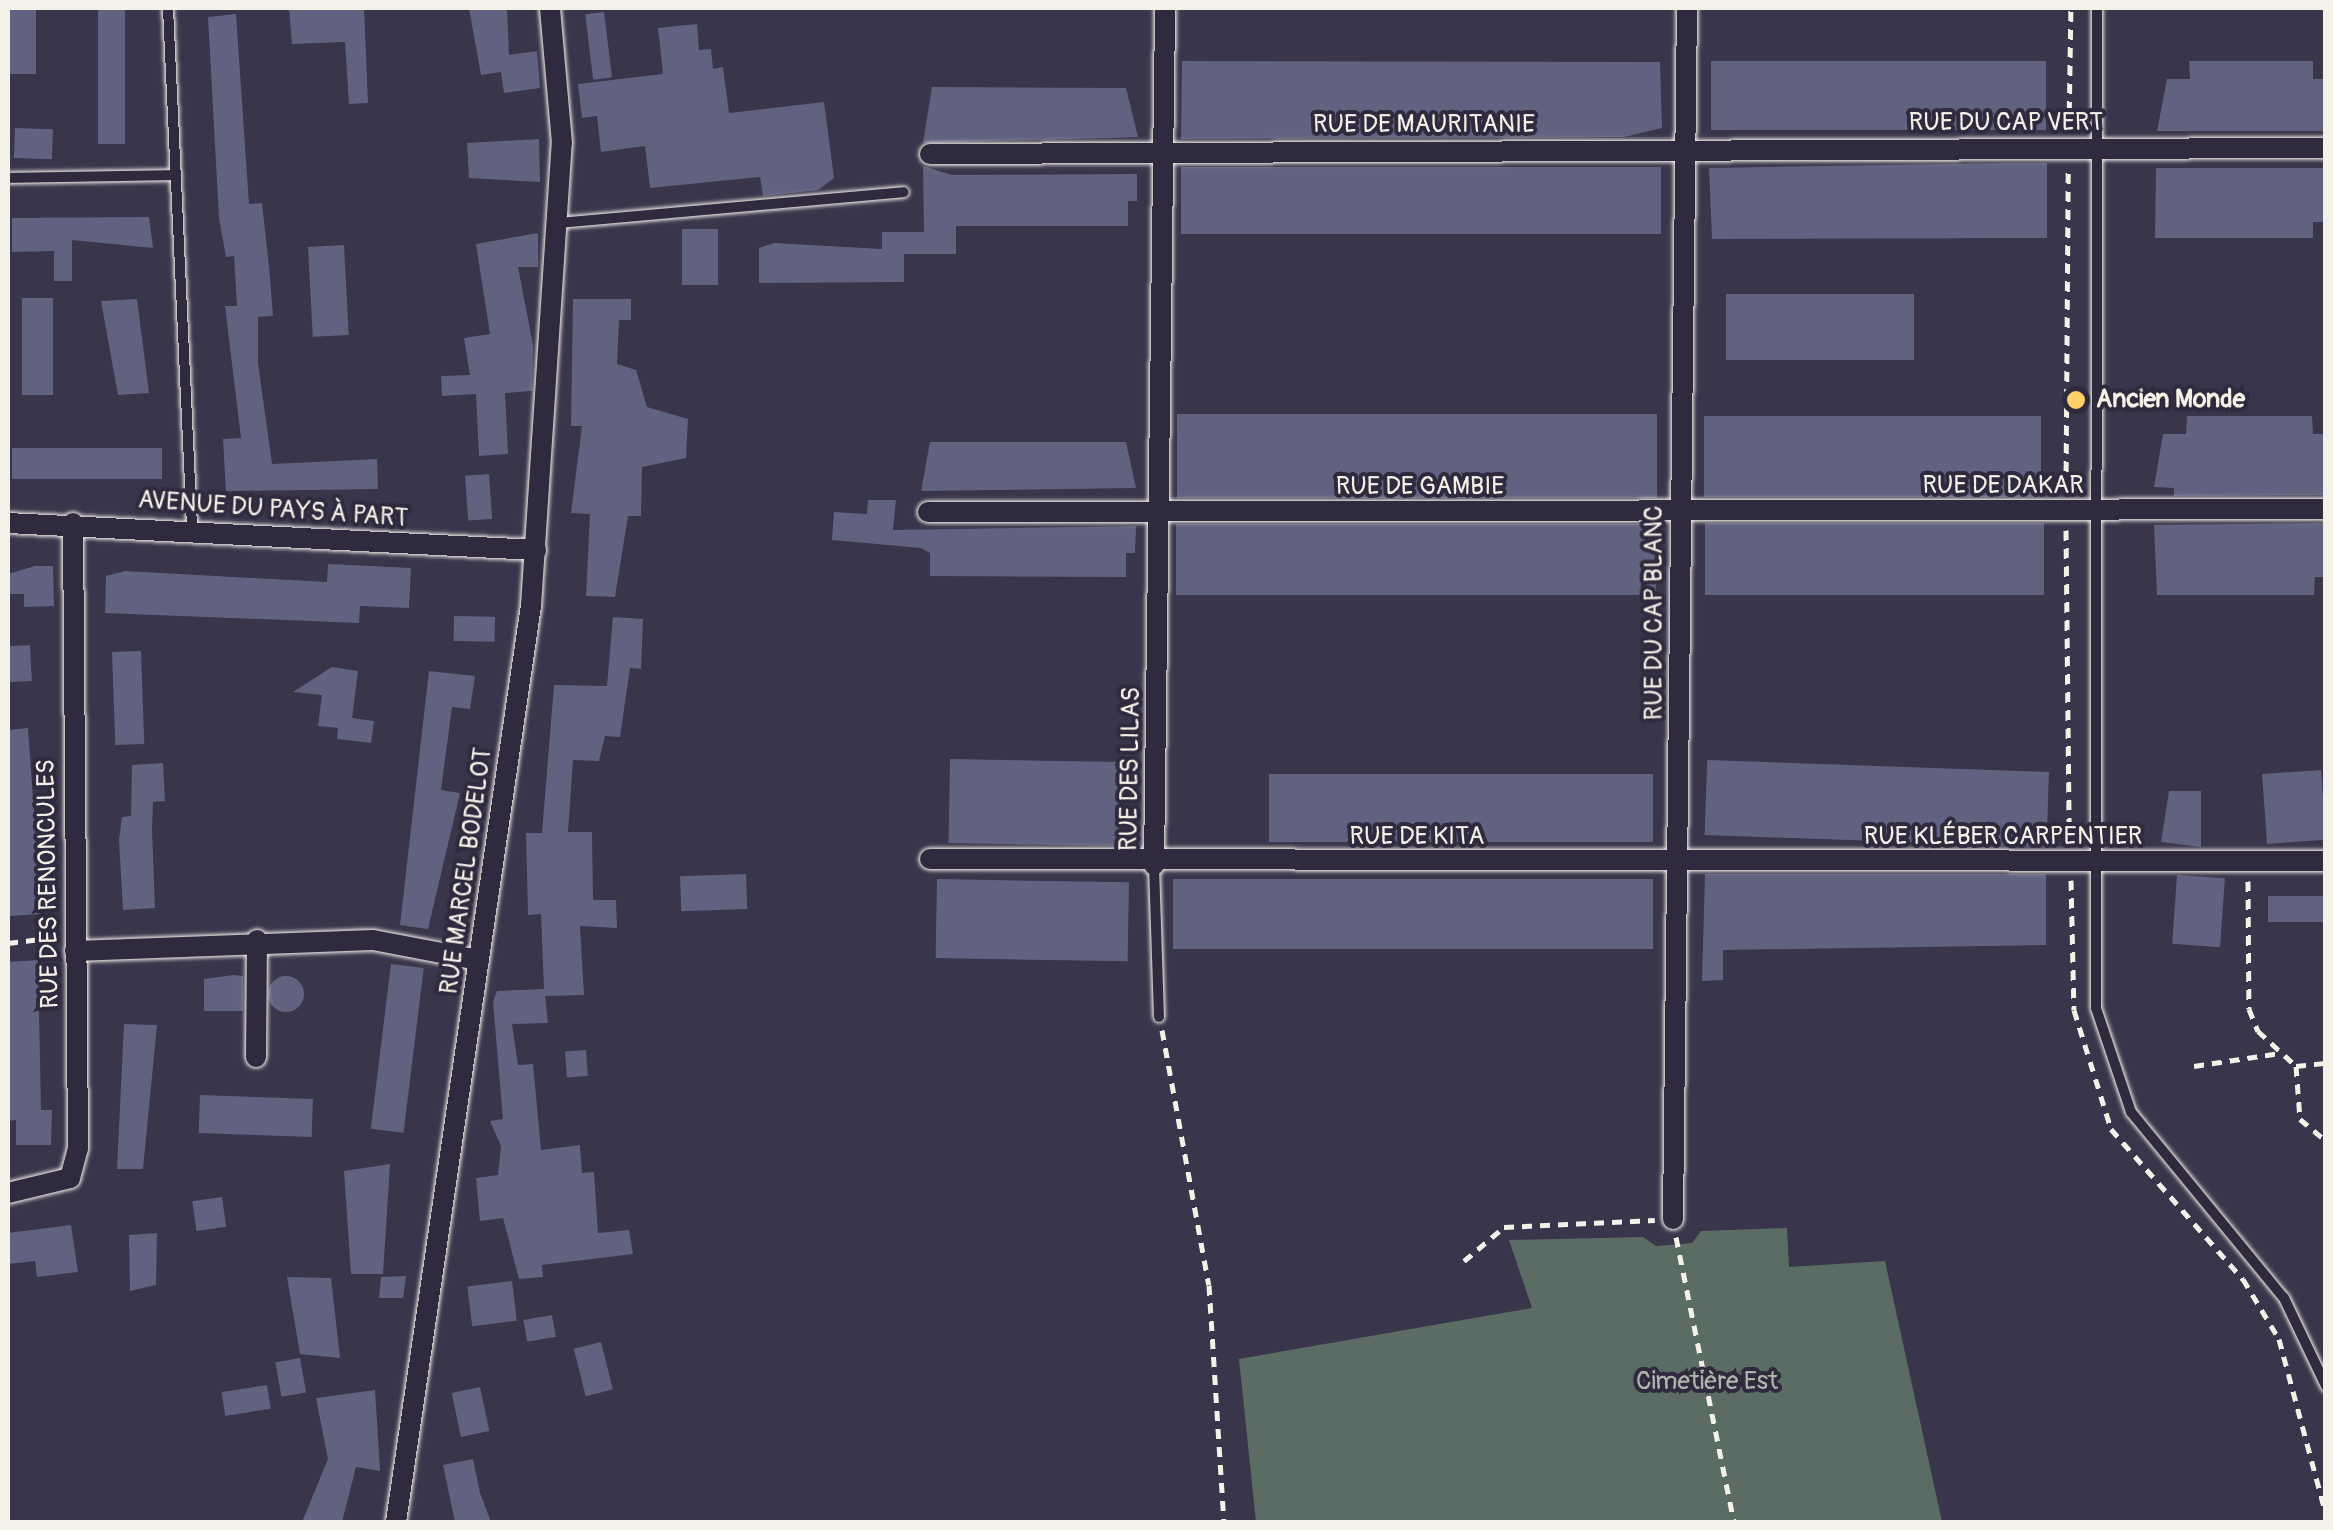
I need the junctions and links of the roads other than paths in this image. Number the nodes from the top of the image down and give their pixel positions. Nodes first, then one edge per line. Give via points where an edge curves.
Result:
1 (168, 8) edge
2 (550, 8) edge
3 (1165, 8) edge
4 (1687, 8) edge
5 (2098, 8) edge
6 (1686, 148) junction
7 (2097, 148) junction
8 (2326, 148) edge
9 (1162, 150) junction
10 (930, 154) dead end
11 (176, 175) junction
12 (8, 178) edge
13 (904, 192) dead end
14 (558, 224) junction
15 (2326, 509) edge
16 (1680, 510) junction
17 (1159, 511) junction
18 (928, 512) dead end
19 (2097, 512) junction
20 (8, 523) edge
21 (72, 523) junction
22 (192, 527) junction
23 (536, 550) junction
24 (930, 859) dead end
25 (2326, 861) edge
26 (1680, 862) junction
27 (2093, 863) junction
28 (1154, 865) junction
29 (257, 940) junction
30 (75, 943) junction
31 (479, 960) junction
32 (1159, 1017) road end
33 (256, 1056) dead end
34 (8, 1193) edge
35 (1673, 1219) road end
36 (2326, 1386) edge
37 (396, 1522) edge

1 - 11 lane
2 - 14 street, RUE MARCEL BODELOT
3 - 9 street, RUE DES LILAS
4 - 6 street, RUE DU CAP BLANC
5 - 7 lane
6 - 7 street, RUE DU CAP VERT
6 - 9 street, RUE DE MAURITANIE
6 - 16 street, RUE DU CAP BLANC
7 - 8 street, RUE DU CAP VERT
7 - 19 lane
9 - 10 street, RUE DE MAURITANIE
9 - 17 street, RUE DES LILAS
11 - 12 lane
11 - 22 lane
13 - 14 lane
14 - 23 street, RUE MARCEL BODELOT
15 - 19 street, RUE DE DAKAR
16 - 17 street, RUE DE GAMBIE
16 - 19 street, RUE DE DAKAR
16 - 26 street, RUE DU CAP BLANC
17 - 18 street, RUE DE GAMBIE
17 - 28 street, RUE DES LILAS
19 - 27 lane
20 - 21 street, AVENUE DU PAYS À PART
21 - 22 street, AVENUE DU PAYS À PART
21 - 30 street, RUE DES RENONCULES
22 - 23 street, AVENUE DU PAYS À PART
23 - 31 street, RUE MARCEL BODELOT
24 - 28 street, RUE DES LILAS
25 - 27 street, RUE KLÉBER CARPENTIER
26 - 27 street, RUE KLÉBER CARPENTIER
26 - 28 street, RUE DE KITA
26 - 35 street, RUE DU CAP BLANC
27 - 36 lane via 2096,1008 2131,1112 2284,1298
28 - 32 lane
29 - 30 street
29 - 31 street via 373,940
29 - 33 street
30 - 34 street, RUE DES RENONCULES via 78,1149 70,1178
31 - 37 street, RUE MARCEL BODELOT

